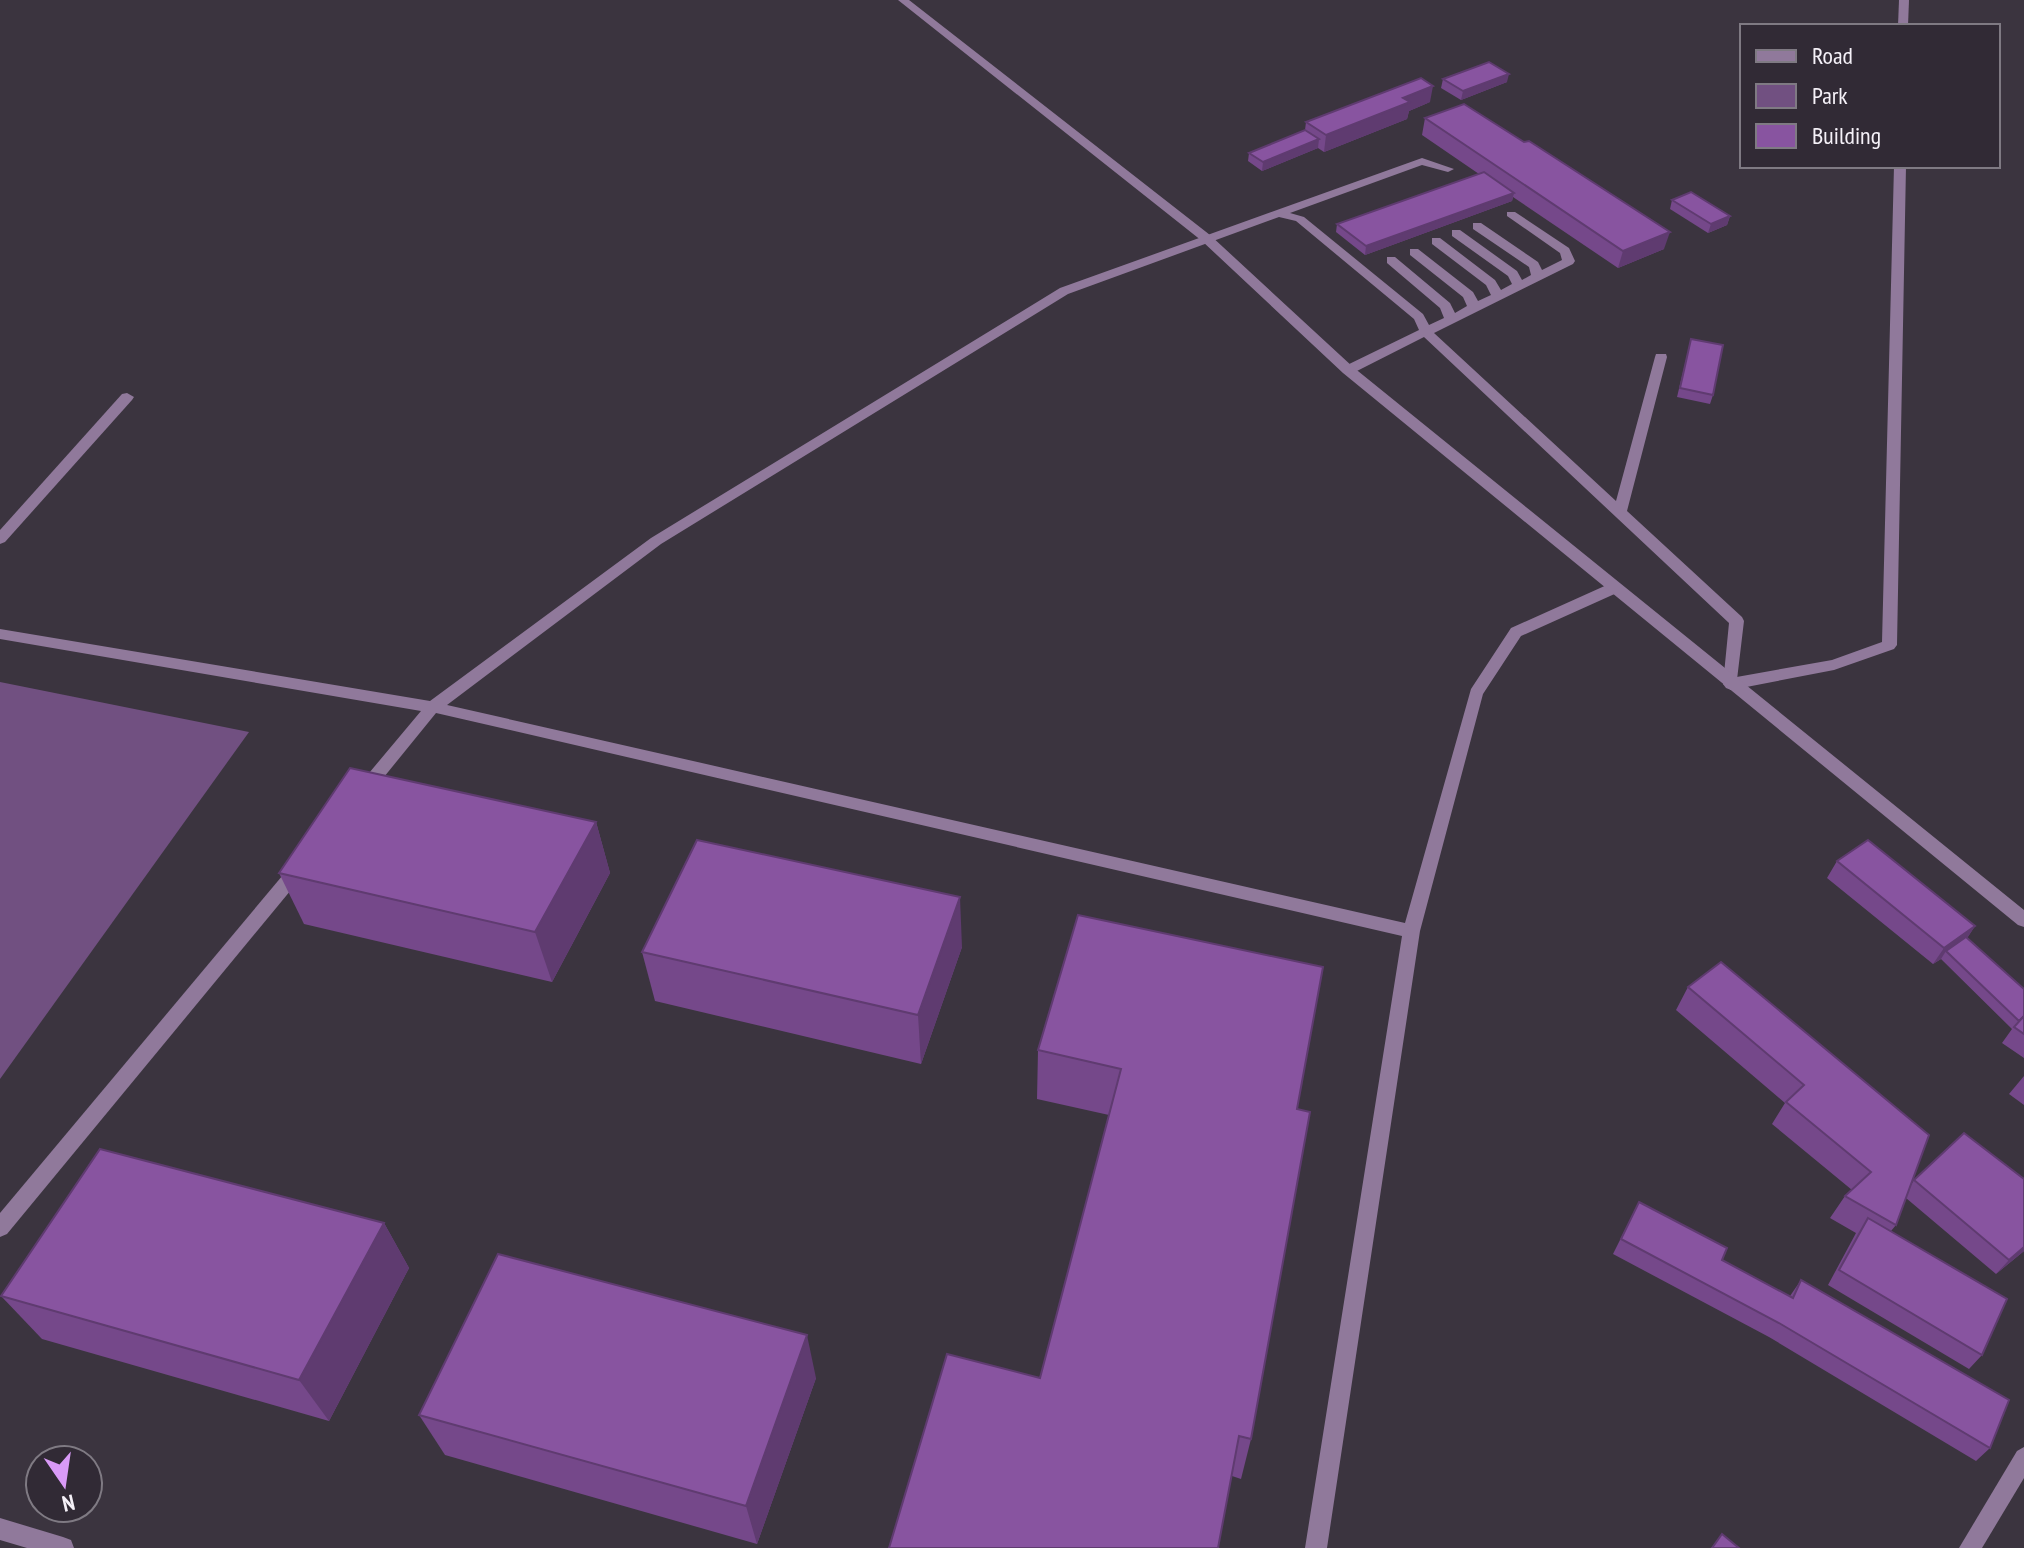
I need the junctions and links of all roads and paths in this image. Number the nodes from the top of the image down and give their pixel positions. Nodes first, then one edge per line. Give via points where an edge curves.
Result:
1 (903, 0) edge
2 (1904, 0) edge
3 (1903, 24) edge
4 (1900, 168) edge
5 (1448, 169) dead end
6 (1387, 178) junction
7 (1408, 178) dead end
8 (1329, 201) junction
9 (1350, 201) dead end
10 (1277, 213) junction
11 (1511, 214) dead end
12 (1477, 226) dead end
13 (1456, 233) dead end
14 (1206, 238) junction
15 (1436, 241) dead end
16 (1414, 252) dead end
17 (1391, 260) dead end
18 (1538, 276) junction
19 (1519, 286) junction
20 (1498, 296) junction
21 (1474, 308) junction
22 (1451, 320) junction
23 (1426, 332) junction
24 (1661, 357) dead end
25 (1348, 370) junction
26 (127, 397) dead end
27 (1620, 511) junction
28 (0, 539) edge
29 (1614, 588) junction
30 (0, 634) edge
31 (1731, 684) junction
32 (433, 707) junction
33 (353, 804) edge
34 (312, 852) edge
35 (2024, 920) edge
36 (1411, 931) junction
37 (0, 1228) edge
38 (2024, 1458) edge
39 (0, 1529) edge
40 (63, 1548) edge
41 (1316, 1548) edge
42 (1970, 1548) edge

1 - 14 street
2 - 3 street
4 - 31 street via 1889,645 1834,665
5 - 6 street via 1422,161
6 - 7 street
6 - 8 street via 1349,187
8 - 9 street
8 - 10 street
10 - 14 street
10 - 23 street via 1300,219 1419,317
11 - 18 street via 1565,251 1569,261
12 - 18 street via 1534,265
13 - 19 street via 1513,274
14 - 25 street
14 - 32 street via 1064,291 656,541
15 - 20 street via 1491,283
16 - 21 street via 1469,295
17 - 22 street via 1446,306
18 - 19 street
19 - 20 street
20 - 21 street
21 - 22 street
22 - 23 street
23 - 25 street
23 - 27 street
24 - 27 street
25 - 29 street
26 - 28 street
27 - 31 street via 1737,621
29 - 31 street
29 - 36 street via 1516,632 1476,693
30 - 32 street
31 - 35 street
32 - 33 street
32 - 36 street
34 - 37 street
36 - 41 street
38 - 42 street
39 - 40 street

